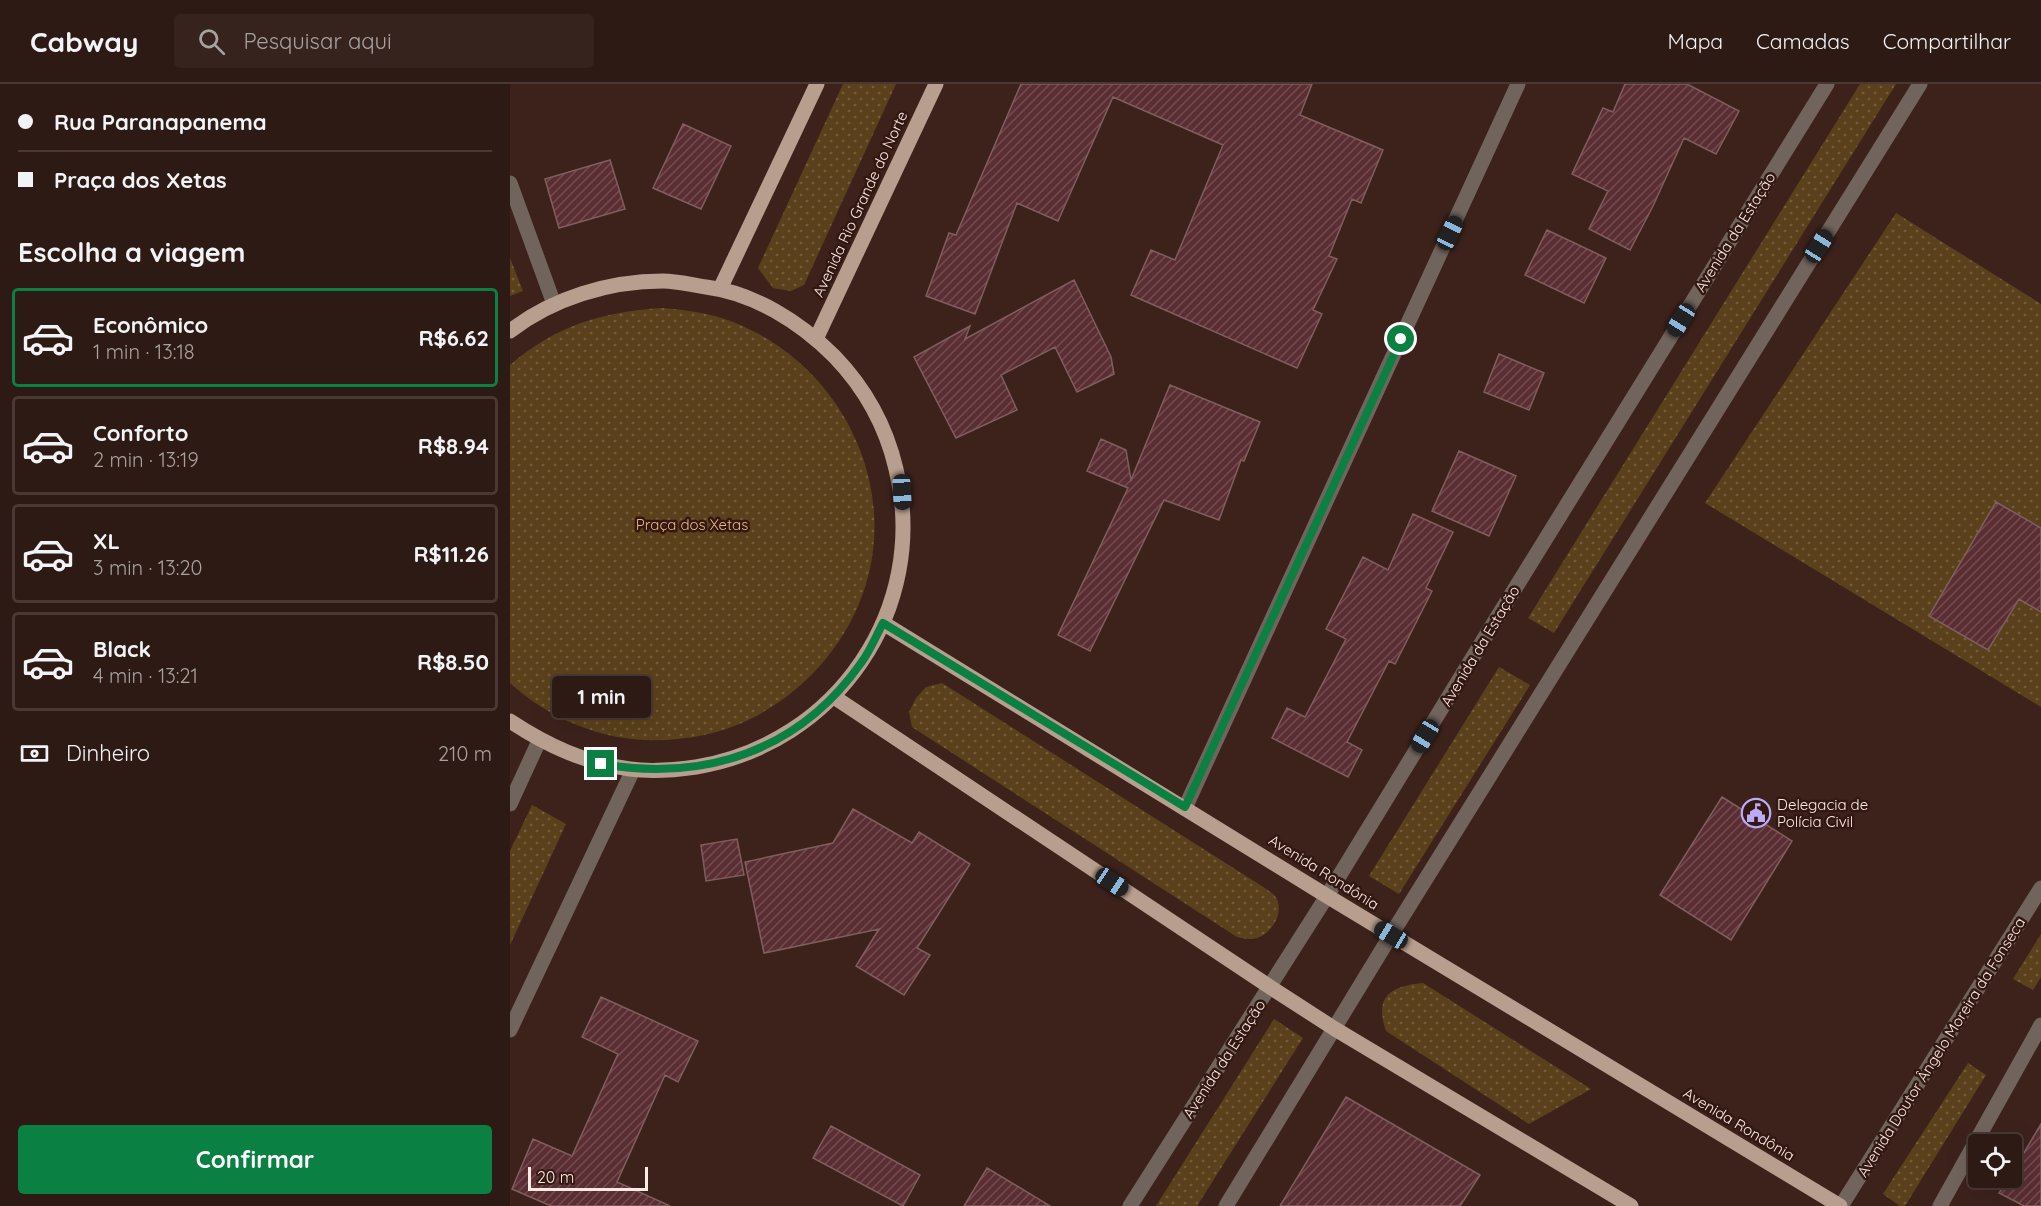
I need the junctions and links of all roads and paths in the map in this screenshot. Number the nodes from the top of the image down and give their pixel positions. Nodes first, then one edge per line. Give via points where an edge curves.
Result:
1 (817, 84) edge
2 (936, 84) edge
3 (1518, 84) edge
4 (1827, 84) edge
5 (1920, 84) edge
6 (510, 183) edge
7 (720, 289) junction
8 (554, 304) junction
9 (510, 331) edge
10 (816, 339) junction
11 (883, 623) junction
12 (834, 697) junction
13 (510, 721) edge
14 (539, 741) junction
15 (633, 770) junction
16 (510, 804) edge
17 (1185, 807) junction
18 (2041, 888) edge
19 (1327, 896) junction
20 (1391, 935) junction
21 (1270, 987) junction
22 (2041, 1025) edge
23 (1335, 1029) junction
24 (510, 1030) edge
25 (1130, 1206) edge
26 (1226, 1206) edge
27 (1631, 1206) edge
28 (1840, 1206) edge
29 (1940, 1206) edge

1 - 7 main road
2 - 10 main road, Avenida Rio Grande do Norte
3 - 17 street
4 - 19 street, Avenida da Estação
5 - 20 street
6 - 8 street
7 - 8 main road via 664,281 608,286
7 - 10 main road via 771,308
8 - 9 main road
10 - 11 main road via 848,370 873,407 891,448 902,492 904,536 897,580
11 - 12 main road via 862,662
11 - 17 main road, Avenida Rondônia
12 - 15 main road via 800,725 762,748 721,763 677,770
12 - 21 main road
13 - 14 main road
14 - 15 main road via 601,764
14 - 16 street
15 - 24 street
17 - 19 main road, Avenida Rondônia
18 - 28 street, Avenida Doutor Ângelo Moreira da Fonseca
19 - 20 main road, Avenida Rondônia
19 - 21 street, Avenida da Estação
20 - 23 street
20 - 28 main road, Avenida Rondônia
21 - 23 main road
21 - 25 street, Avenida da Estação
22 - 29 street
23 - 26 street
23 - 27 main road

